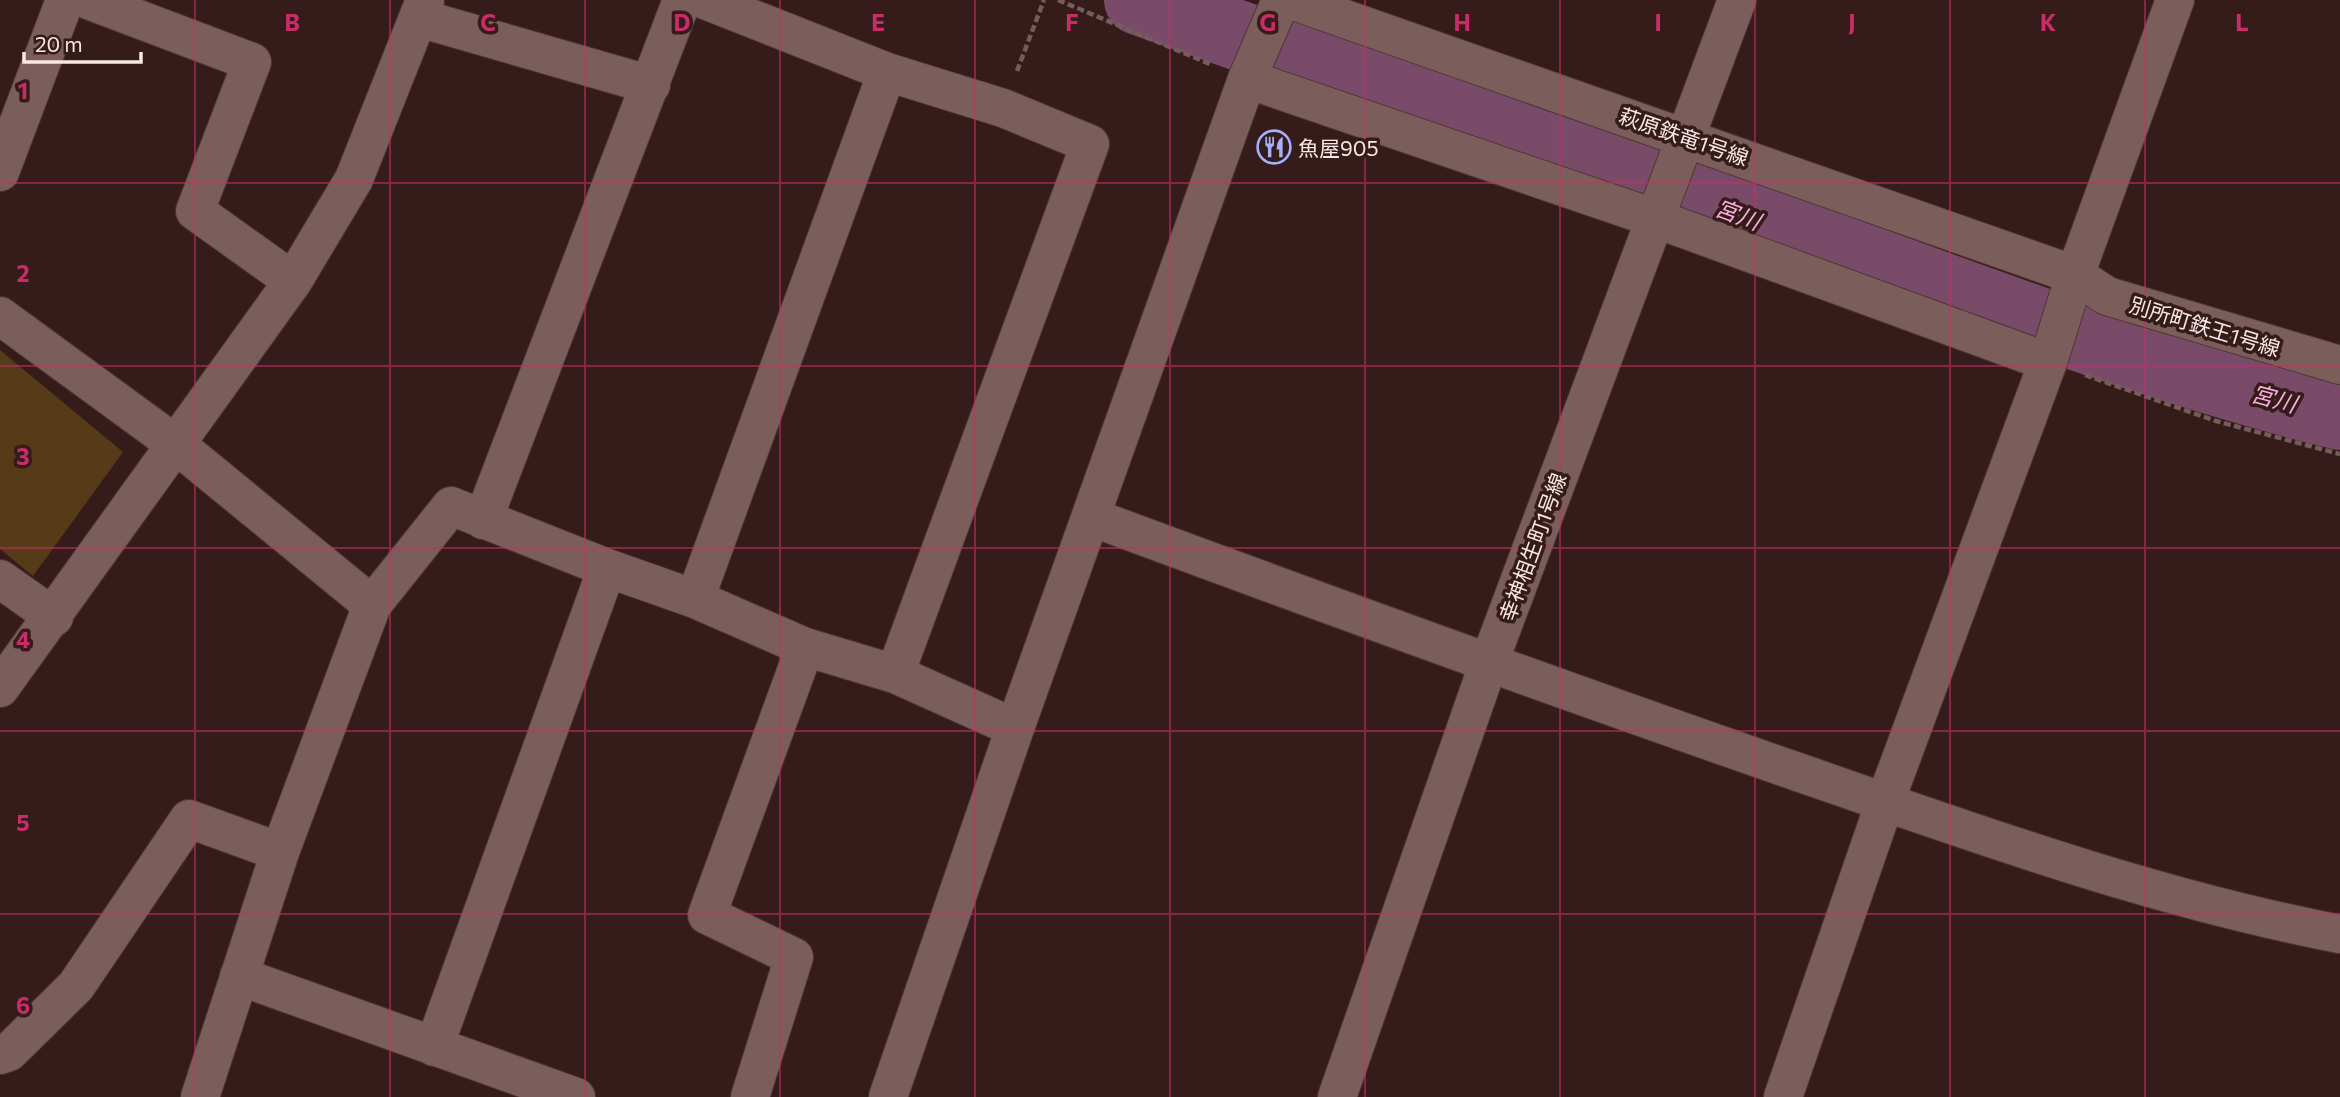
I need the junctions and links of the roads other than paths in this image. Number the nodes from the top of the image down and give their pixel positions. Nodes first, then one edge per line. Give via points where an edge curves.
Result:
1 (65, 0) edge
2 (88, 0) edge
3 (682, 0) edge
4 (705, 0) edge
5 (1737, 0) edge
6 (2175, 0) edge
7 (1282, 5) edge
8 (422, 9) edge
9 (1251, 70) junction
10 (887, 72) junction
11 (651, 86) junction
12 (1686, 136) junction
13 (0, 172) edge
14 (1654, 218) junction
15 (2075, 275) junction
16 (293, 281) junction
17 (0, 316) edge
18 (2048, 362) junction
19 (2340, 365) edge
20 (178, 446) junction
21 (1091, 517) junction
22 (483, 520) junction
23 (607, 568) junction
24 (0, 579) edge
25 (695, 598) junction
26 (373, 605) junction
27 (54, 617) junction
28 (805, 647) junction
29 (1488, 664) junction
30 (895, 674) junction
31 (0, 688) edge
32 (1015, 728) junction
33 (1885, 802) junction
34 (280, 852) junction
35 (2340, 934) edge
36 (239, 976) junction
37 (433, 1047) junction
38 (0, 1055) edge
39 (200, 1097) edge
40 (576, 1097) edge
41 (750, 1097) edge
42 (888, 1097) edge
43 (1337, 1097) edge
44 (1783, 1097) edge

1 - 13 street
2 - 16 street via 252,62 195,211
3 - 11 street
4 - 10 street
5 - 12 street, 幸神相生町1号線
6 - 15 street
7 - 9 street
7 - 12 street, 萩原鉄竜1号線
8 - 11 street
8 - 16 street via 354,179
9 - 14 street
9 - 21 street
10 - 25 street
10 - 30 street via 1003,108 1090,144
11 - 22 street
12 - 14 street, 幸神相生町1号線
12 - 15 street, 萩原鉄竜1号線
14 - 18 street
14 - 29 street, 幸神相生町1号線
15 - 18 street
15 - 19 street, 別所町鉄王1号線 via 2107,296
16 - 20 street
17 - 20 street
18 - 33 street
20 - 26 street
20 - 27 street
21 - 29 street
21 - 32 street
22 - 23 street
22 - 26 street via 451,506
23 - 25 street
23 - 37 street
24 - 27 street
25 - 28 street
26 - 34 street
27 - 31 street
28 - 30 street
28 - 41 street via 707,915 794,957
29 - 33 street
29 - 43 street, 幸神相生町1号線
30 - 32 street
32 - 42 street
33 - 35 street via 2088,871 2254,917
33 - 44 street
34 - 36 street
34 - 38 street via 189,819 76,986 9,1052
36 - 37 street
36 - 39 street
37 - 40 street

